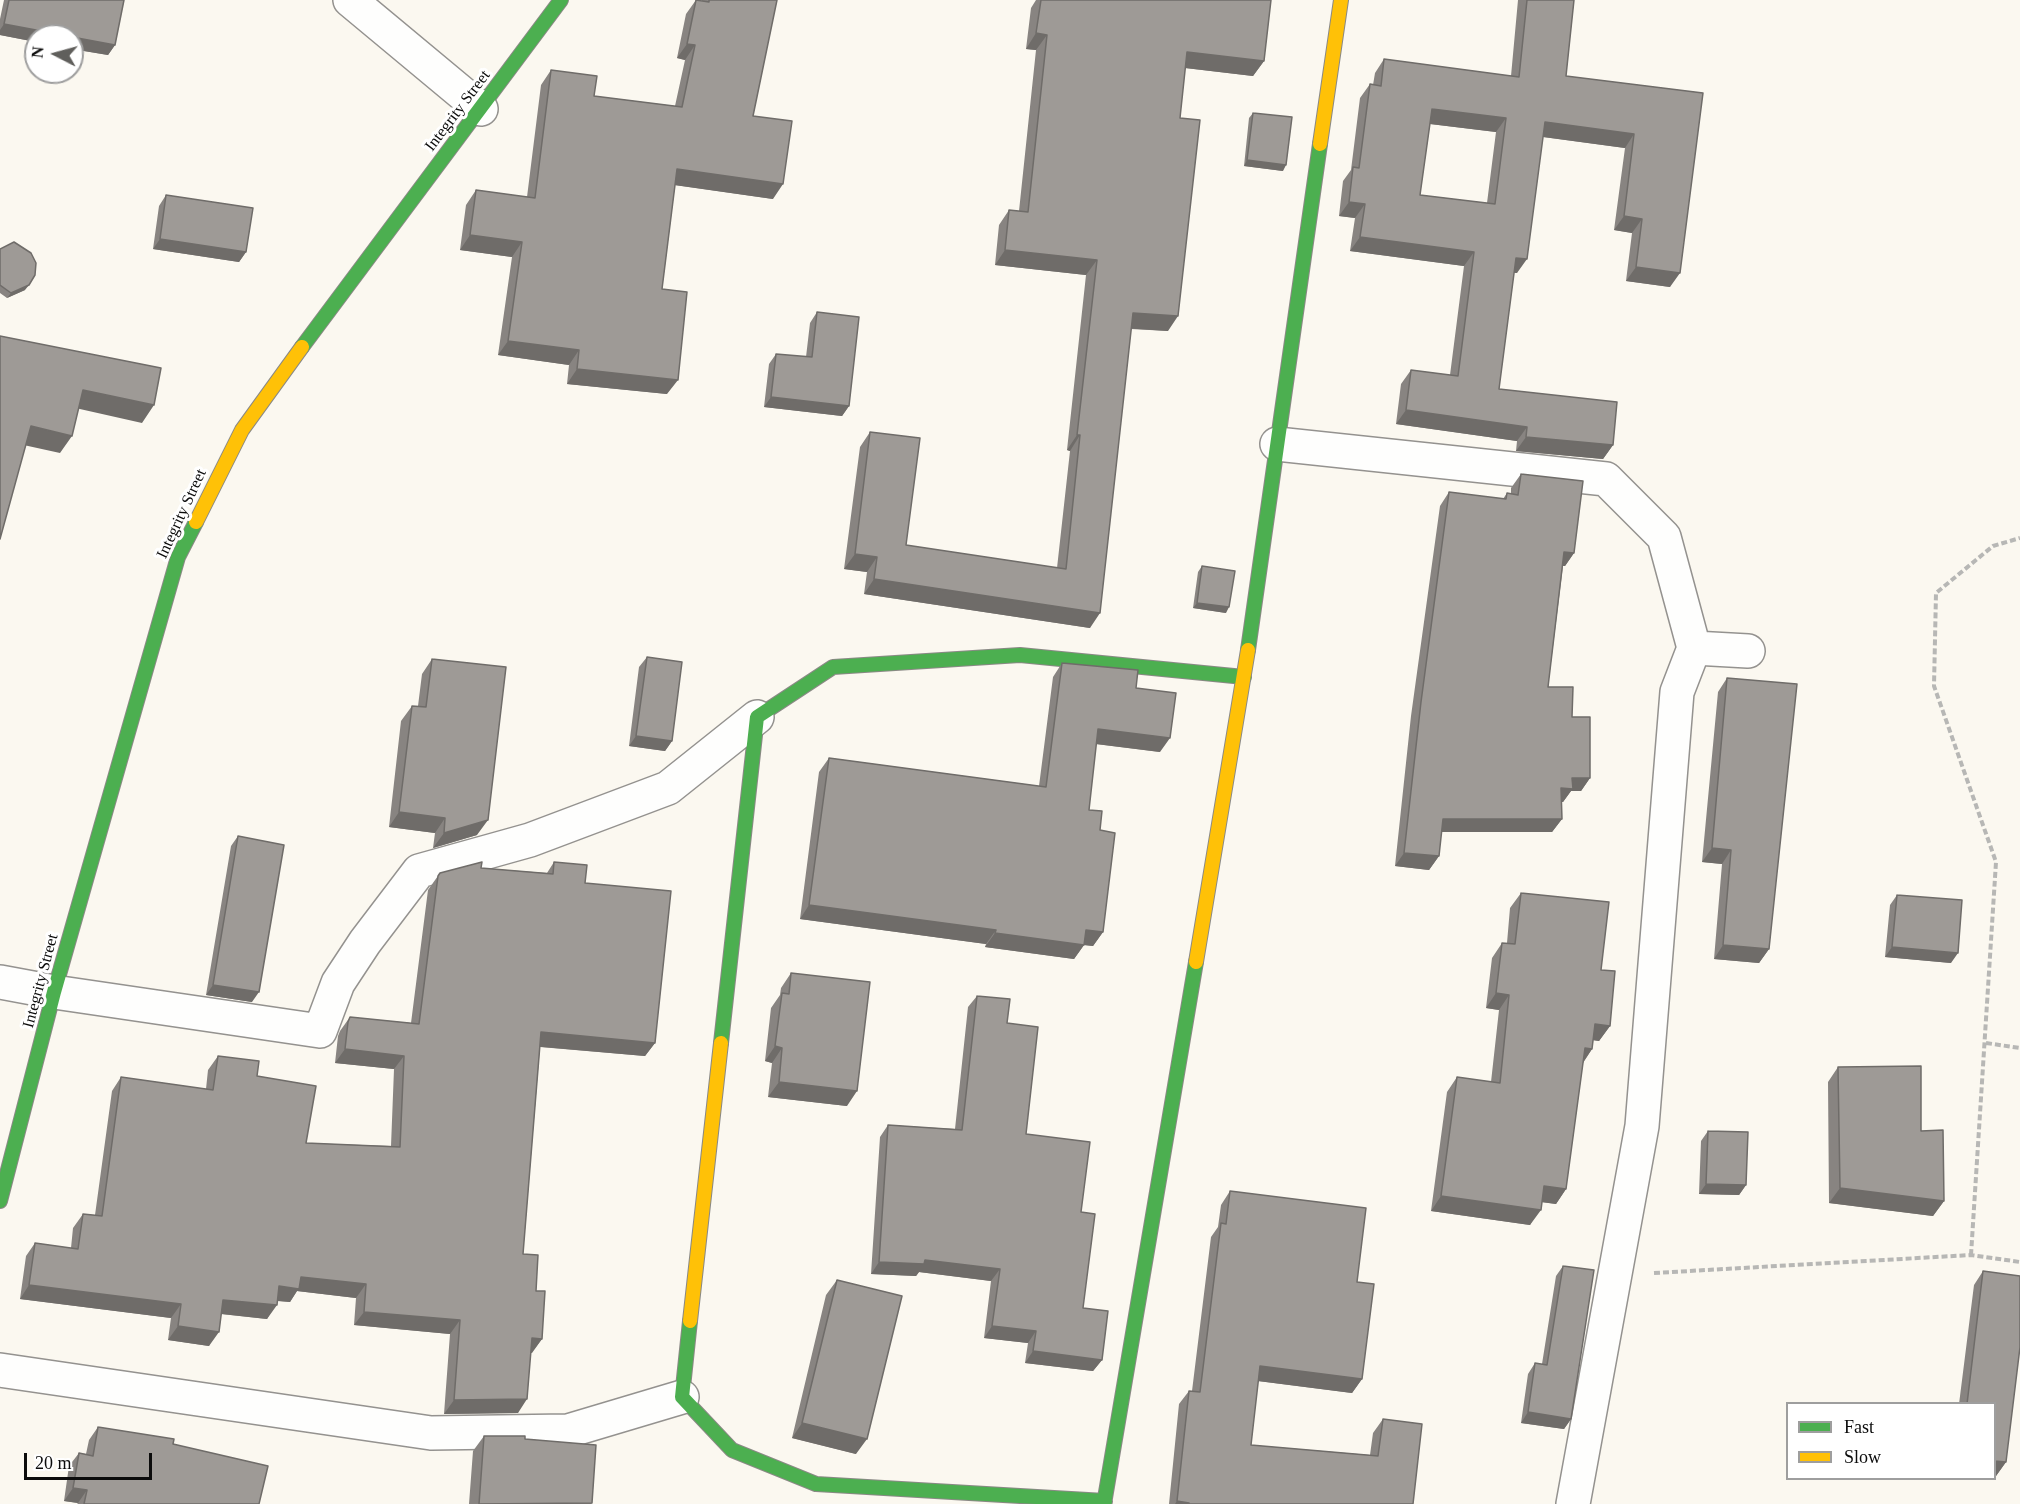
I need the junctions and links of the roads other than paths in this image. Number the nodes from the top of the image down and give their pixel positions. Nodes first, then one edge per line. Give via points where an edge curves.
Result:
1 (350, 0) edge
2 (561, 0) edge
3 (1341, 0) edge
4 (481, 109) junction
5 (1277, 444) junction
6 (1694, 648) junction
7 (1748, 651) dead end
8 (1244, 677) junction
9 (757, 717) junction
10 (0, 982) edge
11 (54, 992) junction
12 (0, 1202) edge
13 (0, 1370) edge
14 (682, 1397) junction
15 (1104, 1503) edge
16 (1573, 1504) edge

1 - 4 street
2 - 4 street, Integrity Street
3 - 5 street
4 - 11 street, Integrity Street via 338,296 242,430 178,557
5 - 6 street via 1606,479 1664,537
5 - 8 street
6 - 7 street
6 - 16 street via 1677,692 1642,1126
8 - 9 street via 1020,655 833,667
8 - 15 street
9 - 11 street via 668,788 530,840 419,871 338,983 320,1031
9 - 14 street
10 - 11 street
11 - 12 street, Integrity Street
13 - 14 street via 430,1433 568,1431
14 - 15 street via 732,1450 816,1484

